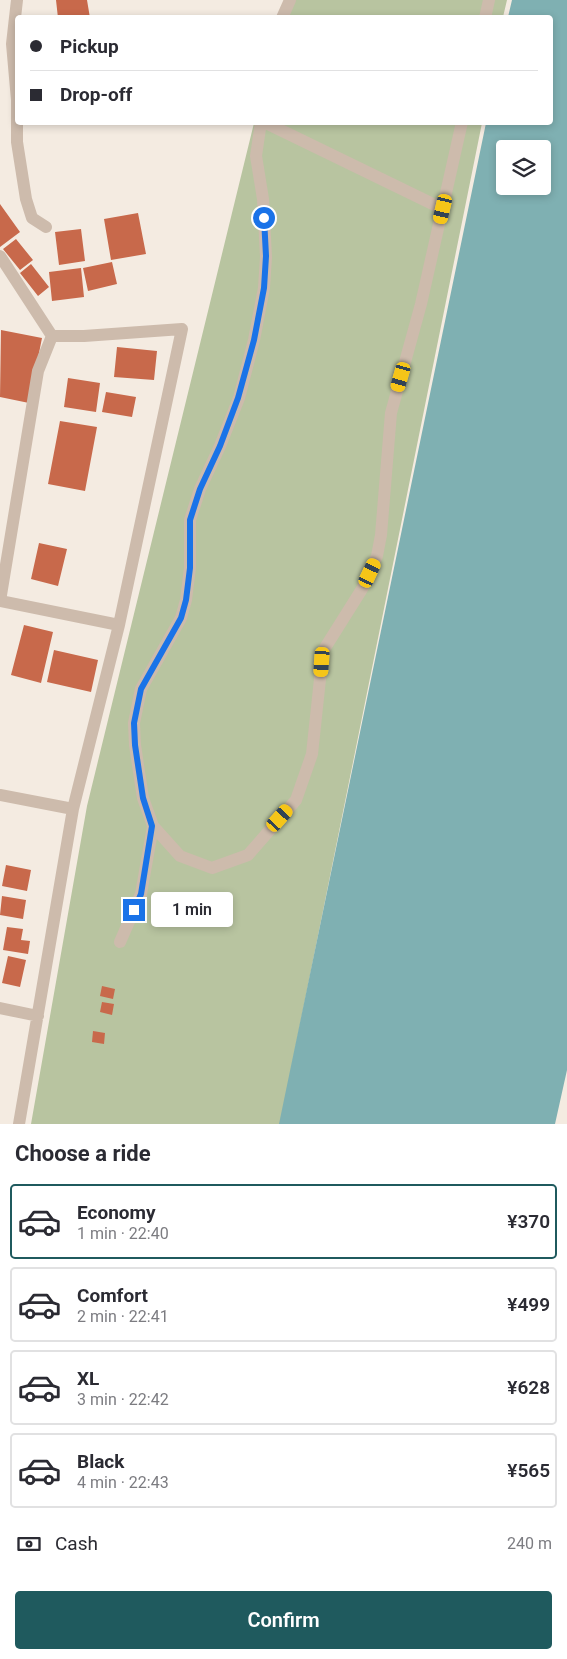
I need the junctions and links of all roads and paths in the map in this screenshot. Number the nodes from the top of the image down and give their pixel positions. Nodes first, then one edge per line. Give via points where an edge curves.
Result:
1 (17, 0) edge
2 (290, 0) edge
3 (489, 0) edge
4 (15, 15) edge
5 (283, 15) edge
6 (486, 15) edge
7 (15, 18) edge
8 (15, 78) edge
9 (17, 125) edge
10 (261, 125) edge
11 (268, 125) edge
12 (461, 125) edge
13 (443, 209) junction
14 (46, 227) dead end
15 (0, 256) edge
16 (52, 336) junction
17 (119, 625) junction
18 (0, 795) edge
19 (73, 809) junction
20 (152, 826) junction
21 (120, 942) dead end
22 (0, 1008) edge
23 (38, 1016) junction
24 (19, 1124) edge

1 - 4 street
2 - 5 street
3 - 6 street
7 - 8 street via 12,44
9 - 14 street via 28,206 32,218
10 - 20 street via 256,156 263,199 266,256 264,288 254,340 238,398 190,520 190,568 181,618 141,689 134,723 143,798
11 - 13 street
12 - 13 street
13 - 20 street via 391,413 377,556 362,589 323,651 312,754 296,800 248,855 212,868 180,856
15 - 16 street
16 - 17 street via 38,372 0,600
16 - 17 street via 182,328
17 - 19 street
18 - 19 street
19 - 23 street
20 - 21 street via 141,894
22 - 23 street
23 - 24 street

